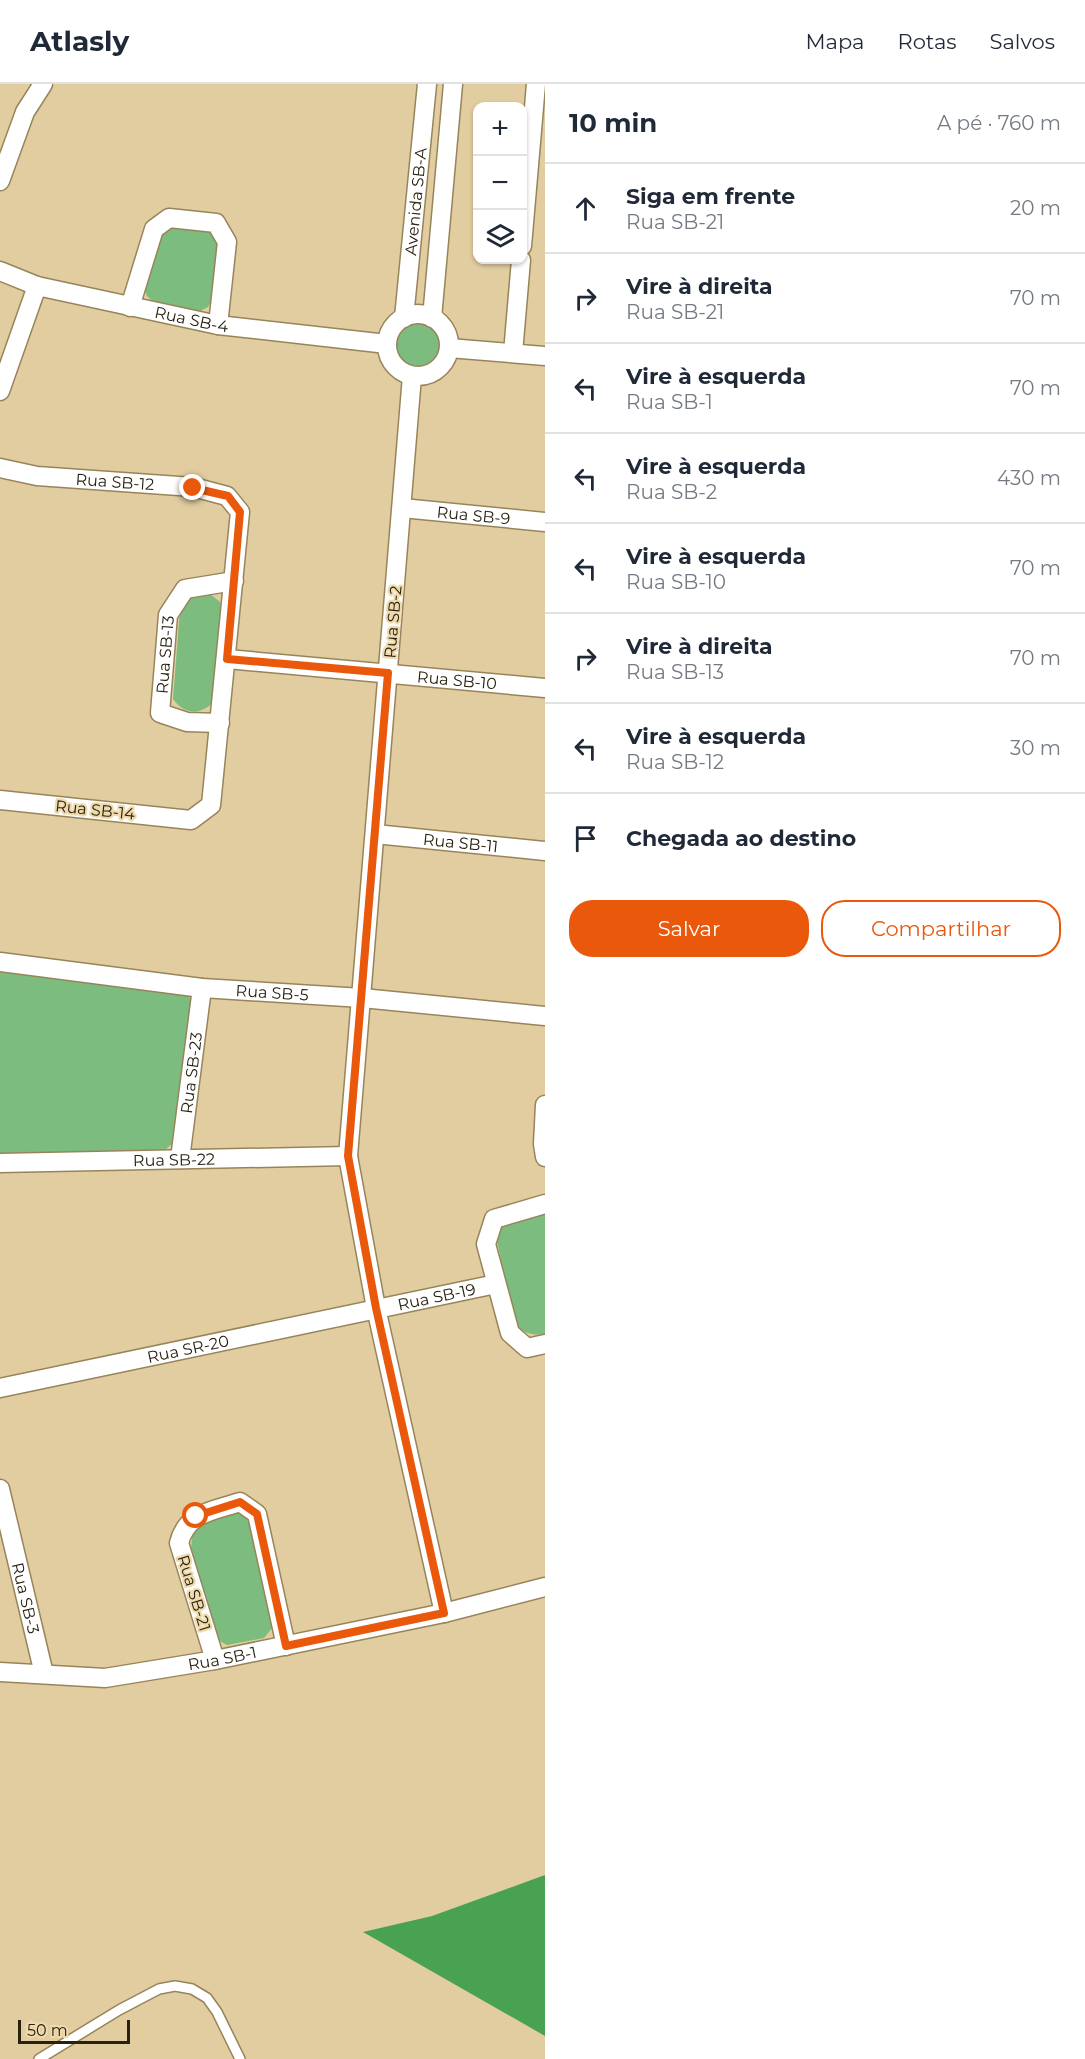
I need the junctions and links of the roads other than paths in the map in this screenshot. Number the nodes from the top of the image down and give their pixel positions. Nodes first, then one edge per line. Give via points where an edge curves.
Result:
1 (43, 84) edge
2 (427, 84) edge
3 (437, 84) edge
4 (452, 84) edge
5 (536, 84) edge
6 (545, 85) edge
7 (0, 181) edge
8 (525, 210) edge
9 (521, 264) edge
10 (0, 271) edge
11 (37, 286) junction
12 (130, 307) junction
13 (404, 318) junction
14 (432, 318) junction
15 (218, 325) junction
16 (387, 344) junction
17 (449, 348) junction
18 (513, 353) junction
19 (545, 356) edge
20 (412, 376) junction
21 (0, 391) edge
22 (0, 468) edge
23 (402, 508) junction
24 (545, 522) edge
25 (234, 581) junction
26 (227, 659) junction
27 (388, 673) junction
28 (545, 688) edge
29 (220, 723) junction
30 (0, 800) edge
31 (375, 834) junction
32 (545, 851) edge
33 (0, 962) edge
34 (202, 988) junction
35 (362, 998) junction
36 (545, 1016) edge
37 (545, 1105) edge
38 (348, 1156) junction
39 (545, 1157) edge
40 (180, 1159) junction
41 (0, 1163) edge
42 (545, 1203) edge
43 (496, 1284) junction
44 (376, 1308) junction
45 (545, 1344) edge
46 (0, 1388) edge
47 (0, 1489) edge
48 (545, 1587) edge
49 (444, 1613) junction
50 (286, 1646) junction
51 (215, 1660) junction
52 (0, 1672) edge
53 (44, 1674) junction
54 (39, 2059) edge
55 (240, 2059) edge

1 - 7 street via 25,112
2 - 13 street, Avenida SB-A
3 - 4 street
4 - 14 street, Avenida SB-A
5 - 6 street
5 - 8 street
9 - 18 street
10 - 11 street, Rua SB-4
11 - 12 street, Rua SB-4
11 - 21 street
12 - 15 street, Rua SB-4
12 - 15 street via 154,229 169,218 216,223 227,242
13 - 14 street
13 - 16 street via 395,324
14 - 17 street via 445,330
15 - 16 street, Rua SB-4
16 - 20 street via 391,361
17 - 18 street
17 - 20 street via 447,358 433,373
18 - 19 street
20 - 23 street, Rua SB-2
22 - 25 street, Rua SB-12 via 37,476 193,488 228,496 240,512
23 - 24 street, Rua SB-9
23 - 27 street, Rua SB-2
25 - 26 street
25 - 29 street, Rua SB-13 via 185,589 168,615 160,713 187,722
26 - 27 street, Rua SB-10
26 - 29 street
27 - 28 street, Rua SB-10
27 - 31 street, Rua SB-2
29 - 30 street, Rua SB-14 via 211,805 191,820
31 - 32 street, Rua SB-11
31 - 35 street, Rua SB-2
33 - 34 street, Rua SB-5
34 - 35 street, Rua SB-5
34 - 40 street, Rua SB-23
35 - 36 street, Rua SB-5
35 - 38 street, Rua SB-2
37 - 39 street
38 - 40 street, Rua SB-22
38 - 44 street, Rua SB-2
40 - 41 street, Rua SB-22
42 - 43 street, Rua SB-19 via 494,1219 486,1244
43 - 44 street, Rua SB-19
43 - 45 street, Rua SB-19 via 510,1333 527,1348
44 - 46 street, Rua SR-20
44 - 49 street, Rua SB-2
47 - 53 street, Rua SB-3
48 - 49 street, Rua SB-1
49 - 50 street, Rua SB-1
50 - 51 street, Rua SB-1
50 - 51 street, Rua SB-21 via 257,1514 240,1502 196,1516 179,1543
51 - 53 street, Rua SB-1 via 105,1678
52 - 53 street, Rua SB-1
54 - 55 lane via 119,2010 159,1989 175,1986 192,1989 207,1998

